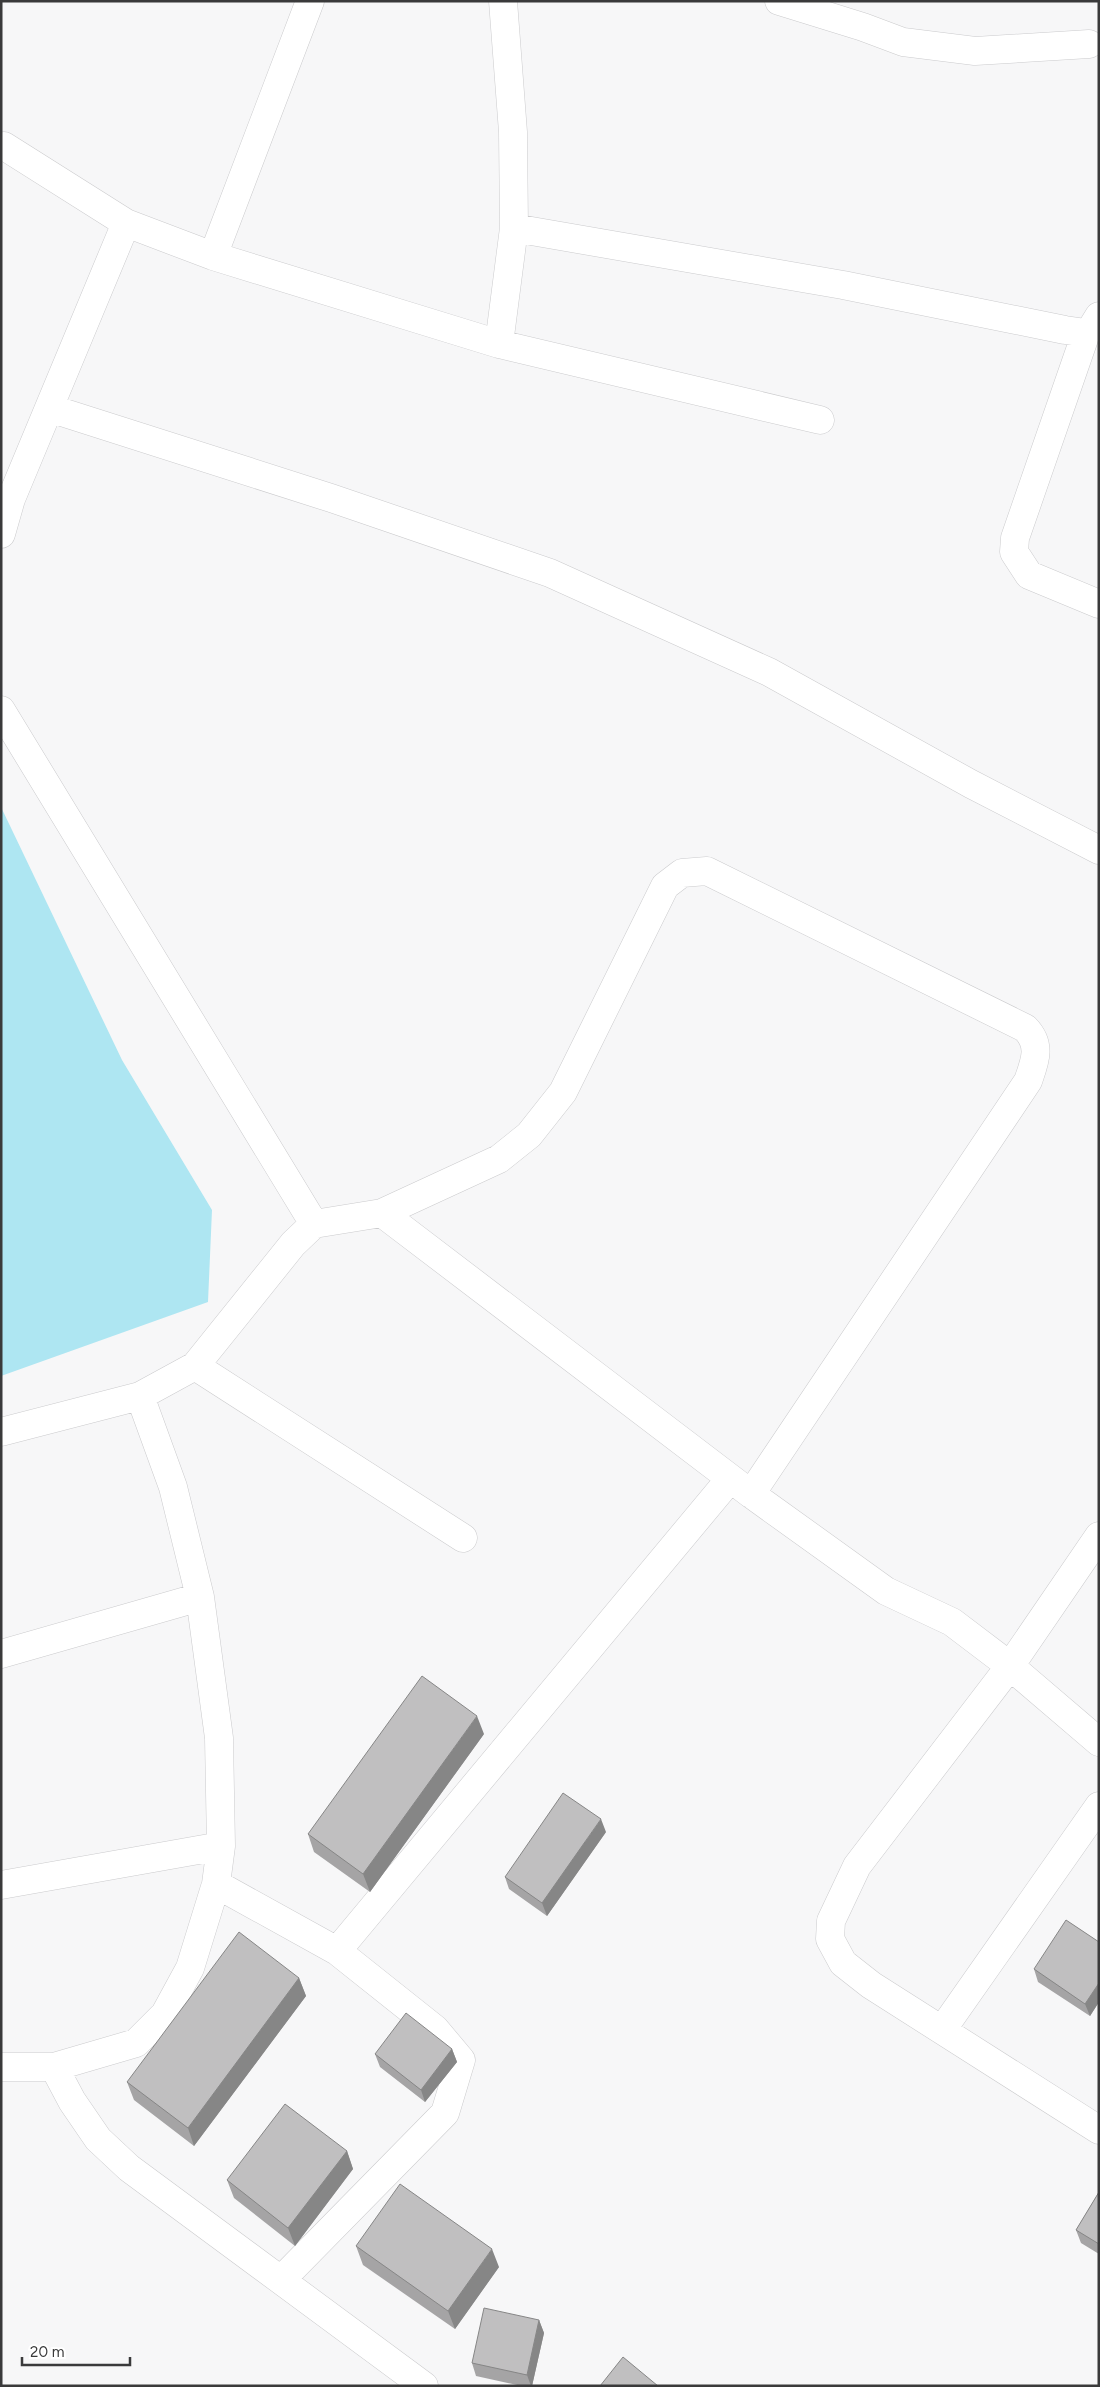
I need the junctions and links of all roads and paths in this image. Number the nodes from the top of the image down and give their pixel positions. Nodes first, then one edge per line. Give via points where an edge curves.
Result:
1 (310, 1) edge
2 (502, 1) edge
3 (779, 1) edge
4 (1089, 44) dead end
5 (4, 146) dead end
6 (126, 223) junction
7 (514, 228) junction
8 (212, 256) junction
9 (1092, 325) edge
10 (499, 344) junction
11 (49, 408) junction
12 (820, 420) dead end
13 (1, 534) edge
14 (1099, 604) edge
15 (1, 710) edge
16 (1099, 850) edge
17 (382, 1213) junction
18 (314, 1224) junction
19 (195, 1366) junction
20 (140, 1396) junction
21 (1, 1432) edge
22 (740, 1486) junction
23 (1099, 1536) edge
24 (462, 1538) dead end
25 (200, 1597) junction
26 (1, 1654) edge
27 (1010, 1666) junction
28 (1099, 1742) edge
29 (1099, 1806) edge
30 (220, 1846) junction
31 (216, 1884) junction
32 (1, 1885) edge
33 (337, 1951) junction
34 (942, 2030) junction
35 (1, 2067) edge
36 (54, 2067) junction
37 (1099, 2130) edge
38 (281, 2280) junction
39 (424, 2386) edge

1 - 8 street
2 - 7 street via 513,132
3 - 4 street via 903,42 975,51
5 - 6 street
6 - 8 street
6 - 11 street
7 - 9 street via 843,285 1055,328
7 - 10 street
8 - 10 street
9 - 14 street via 1015,538 1014,552 1028,575
10 - 12 street
11 - 13 street via 11,499
11 - 16 street via 331,498 550,573 769,672 971,784
15 - 18 street
17 - 18 street
17 - 22 street
17 - 22 street via 499,1159 529,1135 563,1092 665,886 682,873 707,871 1024,1028 1033,1036 1036,1058 1028,1081
18 - 19 street via 293,1244
19 - 20 street
19 - 24 street
20 - 21 street
20 - 25 street via 173,1487
22 - 27 street via 886,1590 952,1622
22 - 33 street
23 - 27 street
25 - 26 street
25 - 30 street via 219,1738
27 - 28 street
27 - 34 street via 857,1866 831,1921 830,1939 843,1963 871,1985
29 - 34 street
30 - 31 street
30 - 32 street
31 - 33 street
31 - 36 street via 190,1968 165,2014 136,2043
33 - 38 street via 435,2029 462,2060 445,2113
34 - 37 street
35 - 36 street
36 - 38 street via 98,2139 129,2168
38 - 39 street

